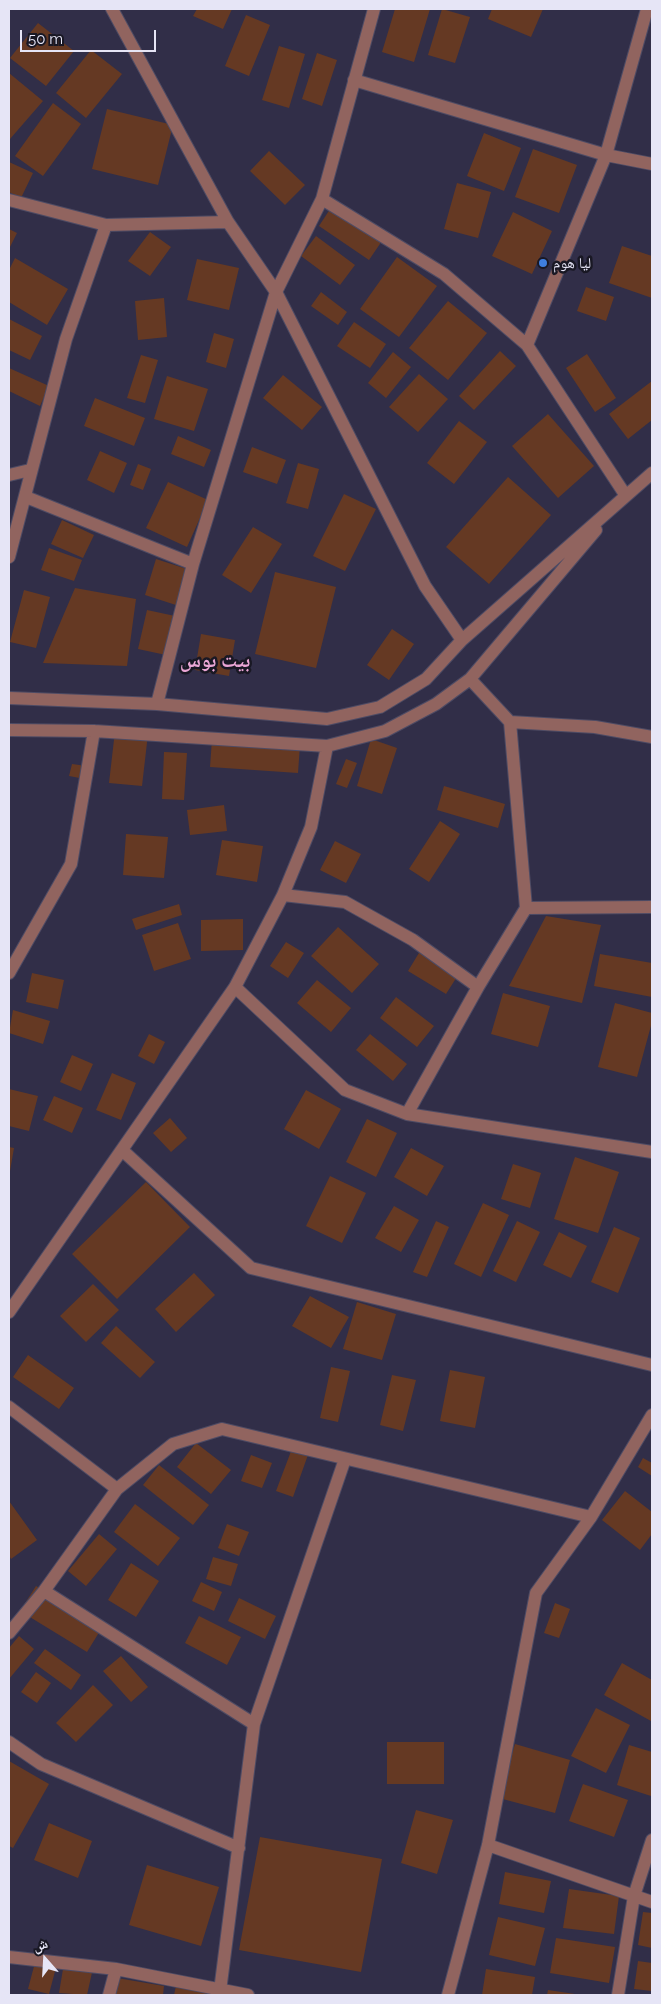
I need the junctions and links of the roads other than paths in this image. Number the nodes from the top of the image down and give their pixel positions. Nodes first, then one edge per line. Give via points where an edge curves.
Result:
1 (110, 9) edge
2 (374, 9) edge
3 (647, 9) edge
4 (354, 80) junction
5 (606, 154) junction
6 (652, 164) edge
7 (322, 199) junction
8 (9, 200) edge
9 (228, 222) junction
10 (106, 225) junction
11 (276, 292) junction
12 (527, 345) junction
13 (30, 470) junction
14 (652, 473) edge
15 (9, 476) edge
16 (626, 496) junction
17 (26, 497) junction
18 (9, 557) edge
19 (193, 564) junction
20 (462, 640) junction
21 (470, 679) junction
22 (9, 698) edge
23 (157, 704) junction
24 (510, 722) junction
25 (9, 730) edge
26 (94, 731) junction
27 (652, 737) edge
28 (327, 746) junction
29 (283, 895) junction
30 (652, 907) edge
31 (526, 908) junction
32 (9, 974) edge
33 (235, 987) junction
34 (478, 987) junction
35 (407, 1114) junction
36 (122, 1150) junction
37 (652, 1152) edge
38 (9, 1312) edge
39 (652, 1365) edge
40 (9, 1407) edge
41 (652, 1415) edge
42 (345, 1459) junction
43 (118, 1489) junction
44 (591, 1517) junction
45 (44, 1591) junction
46 (9, 1632) edge
47 (254, 1724) junction
48 (9, 1742) edge
49 (652, 1840) edge
50 (488, 1846) junction
51 (239, 1848) junction
52 (634, 1896) junction
53 (652, 1902) edge
54 (9, 1957) edge
55 (116, 1969) junction
56 (220, 1991) junction
57 (109, 1995) edge
58 (248, 1995) edge
59 (448, 1995) edge
60 (618, 1995) edge

1 - 9 street
2 - 4 street
3 - 5 street
4 - 5 street
4 - 7 street
5 - 6 street
5 - 12 street
7 - 11 street
7 - 12 street via 444,274
8 - 10 street
9 - 10 street
9 - 11 street
10 - 13 street via 66,339
11 - 19 street
11 - 20 street via 425,586
12 - 16 street
13 - 15 street
13 - 17 street
14 - 16 street
16 - 20 street
16 - 21 street
17 - 18 street
17 - 19 street
19 - 23 street
20 - 23 street via 426,679 380,707 327,719
21 - 24 street
21 - 28 street via 436,704 385,731
22 - 23 street
24 - 27 street via 594,727
24 - 31 street
25 - 26 street
26 - 28 street
26 - 32 street via 71,864
28 - 29 street via 311,827
29 - 33 street
29 - 34 street via 346,902 413,940
30 - 31 street
31 - 34 street
33 - 35 street via 345,1090
33 - 36 street
34 - 35 street
35 - 37 street
36 - 38 street
36 - 39 street via 251,1268
40 - 43 street
41 - 44 street
42 - 43 street via 222,1429 173,1444
42 - 44 street
42 - 47 street
43 - 45 street
44 - 50 street via 536,1593
45 - 46 street
45 - 47 street
47 - 51 street
48 - 51 street via 41,1764
49 - 52 street
50 - 52 street
50 - 59 street
51 - 56 street
52 - 53 street
52 - 60 street
54 - 55 street
55 - 56 street
55 - 57 street
56 - 58 street

